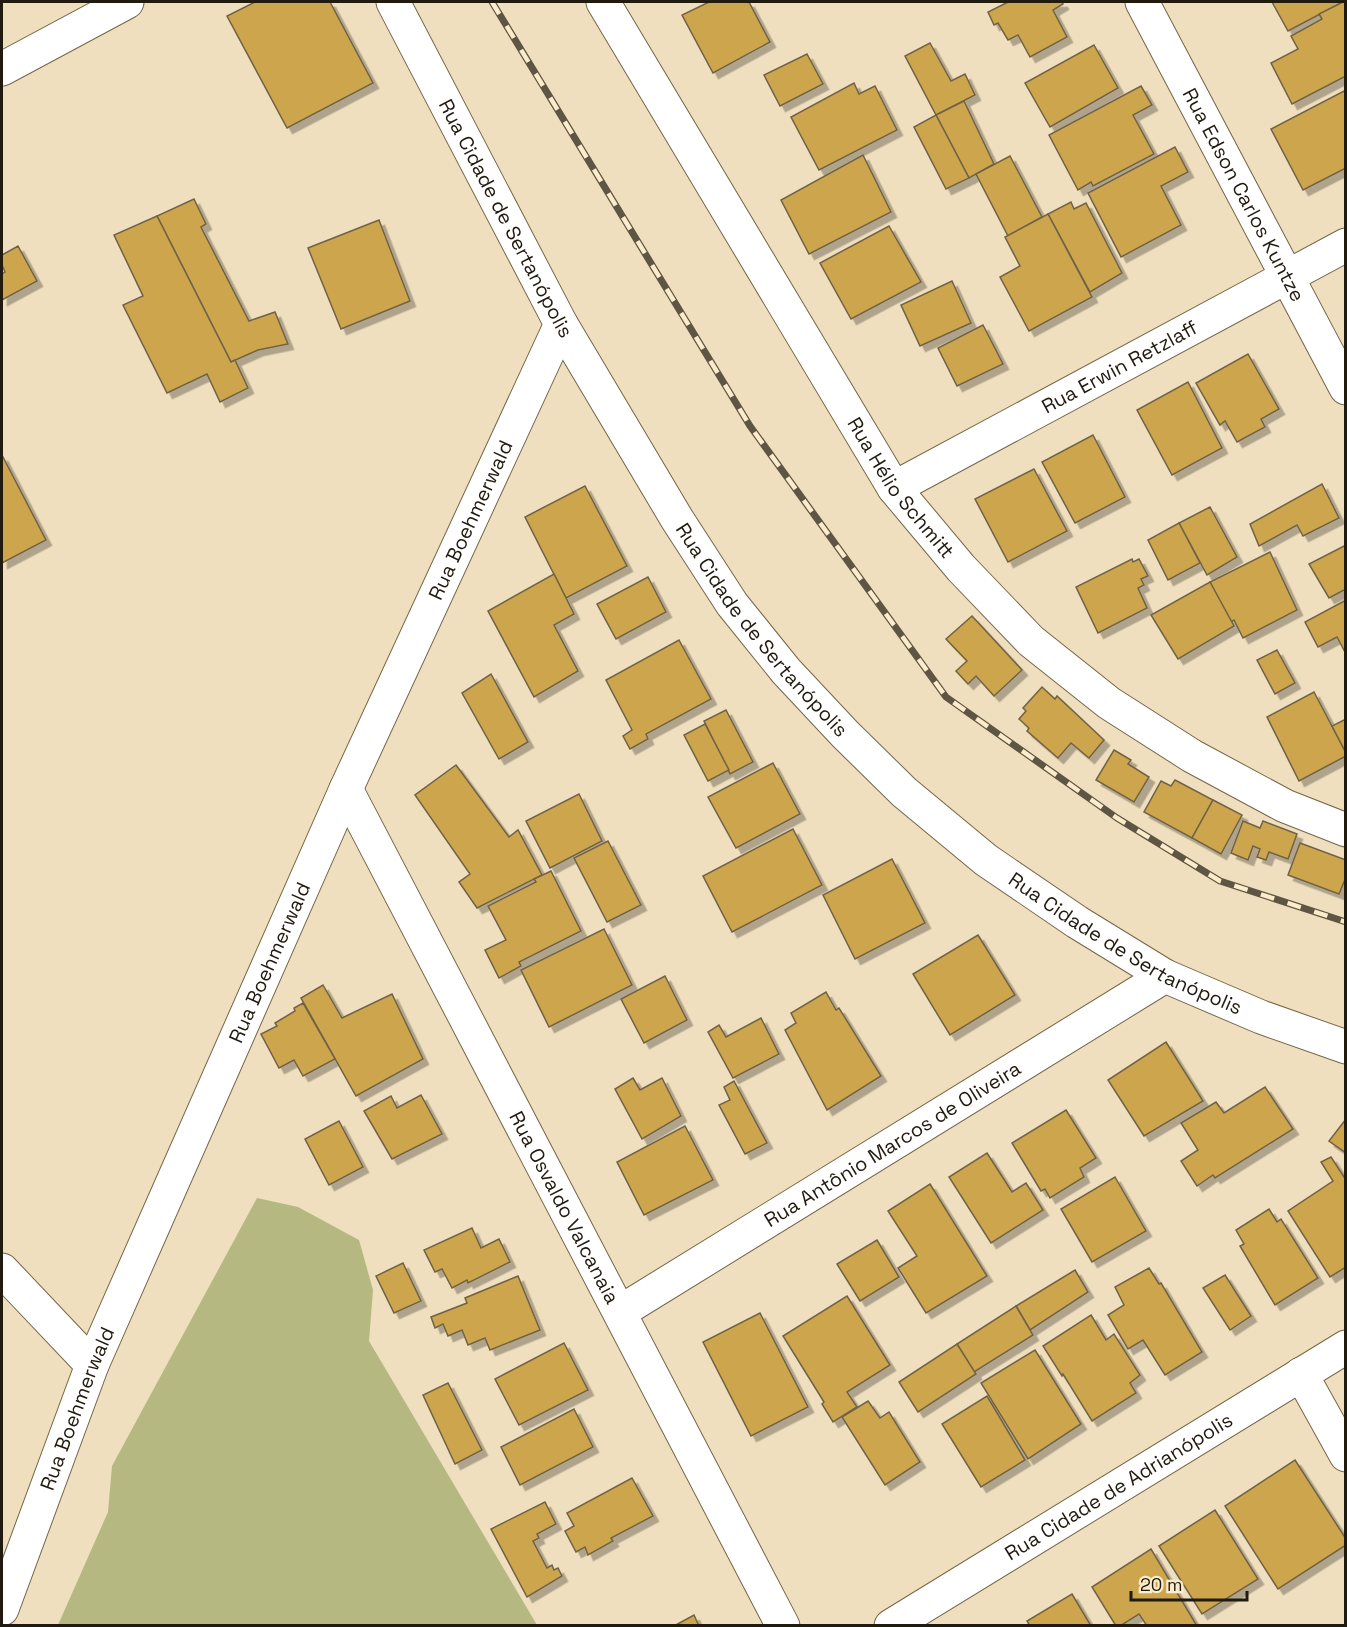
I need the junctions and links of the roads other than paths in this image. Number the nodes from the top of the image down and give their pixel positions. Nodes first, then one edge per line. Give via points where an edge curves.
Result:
1 (127, 2) edge
2 (393, 2) edge
3 (603, 2) edge
4 (1142, 2) edge
5 (2, 69) edge
6 (1346, 245) edge
7 (1287, 277) junction
8 (561, 324) junction
9 (1346, 388) edge
10 (894, 488) junction
11 (346, 789) junction
12 (1346, 830) edge
13 (1165, 976) junction
14 (1346, 1047) edge
15 (2, 1270) edge
16 (620, 1312) junction
17 (1346, 1347) edge
18 (92, 1365) junction
19 (1301, 1374) junction
20 (1346, 1455) edge
21 (2, 1609) edge
22 (783, 1626) edge
23 (891, 1626) edge

1 - 5 street
2 - 8 street, Rua Cidade de Sertanópolis
3 - 10 street, Rua Hélio Schmitt
4 - 7 street, Rua Edson Carlos Kuntze
6 - 7 street, Rua Erwin Retzlaff
7 - 9 street, Rua Edson Carlos Kuntze
7 - 10 street, Rua Erwin Retzlaff
8 - 11 street, Rua Boehmerwald
8 - 13 street, Rua Cidade de Sertanópolis via 732,604 786,671 904,792 986,860
10 - 12 street, Rua Hélio Schmitt via 961,568 1031,641 1109,703 1192,756 1284,806
11 - 16 street, Rua Osvaldo Valcanaia
11 - 18 street, Rua Boehmerwald
13 - 14 street, Rua Cidade de Sertanópolis via 1261,1017
13 - 16 street, Rua Antônio Marcos de Oliveira
15 - 18 street
16 - 22 street, Rua Osvaldo Valcanaia
17 - 19 street, Rua Cidade de Adrianópolis
18 - 21 street, Rua Boehmerwald
19 - 20 street
19 - 23 street, Rua Cidade de Adrianópolis

